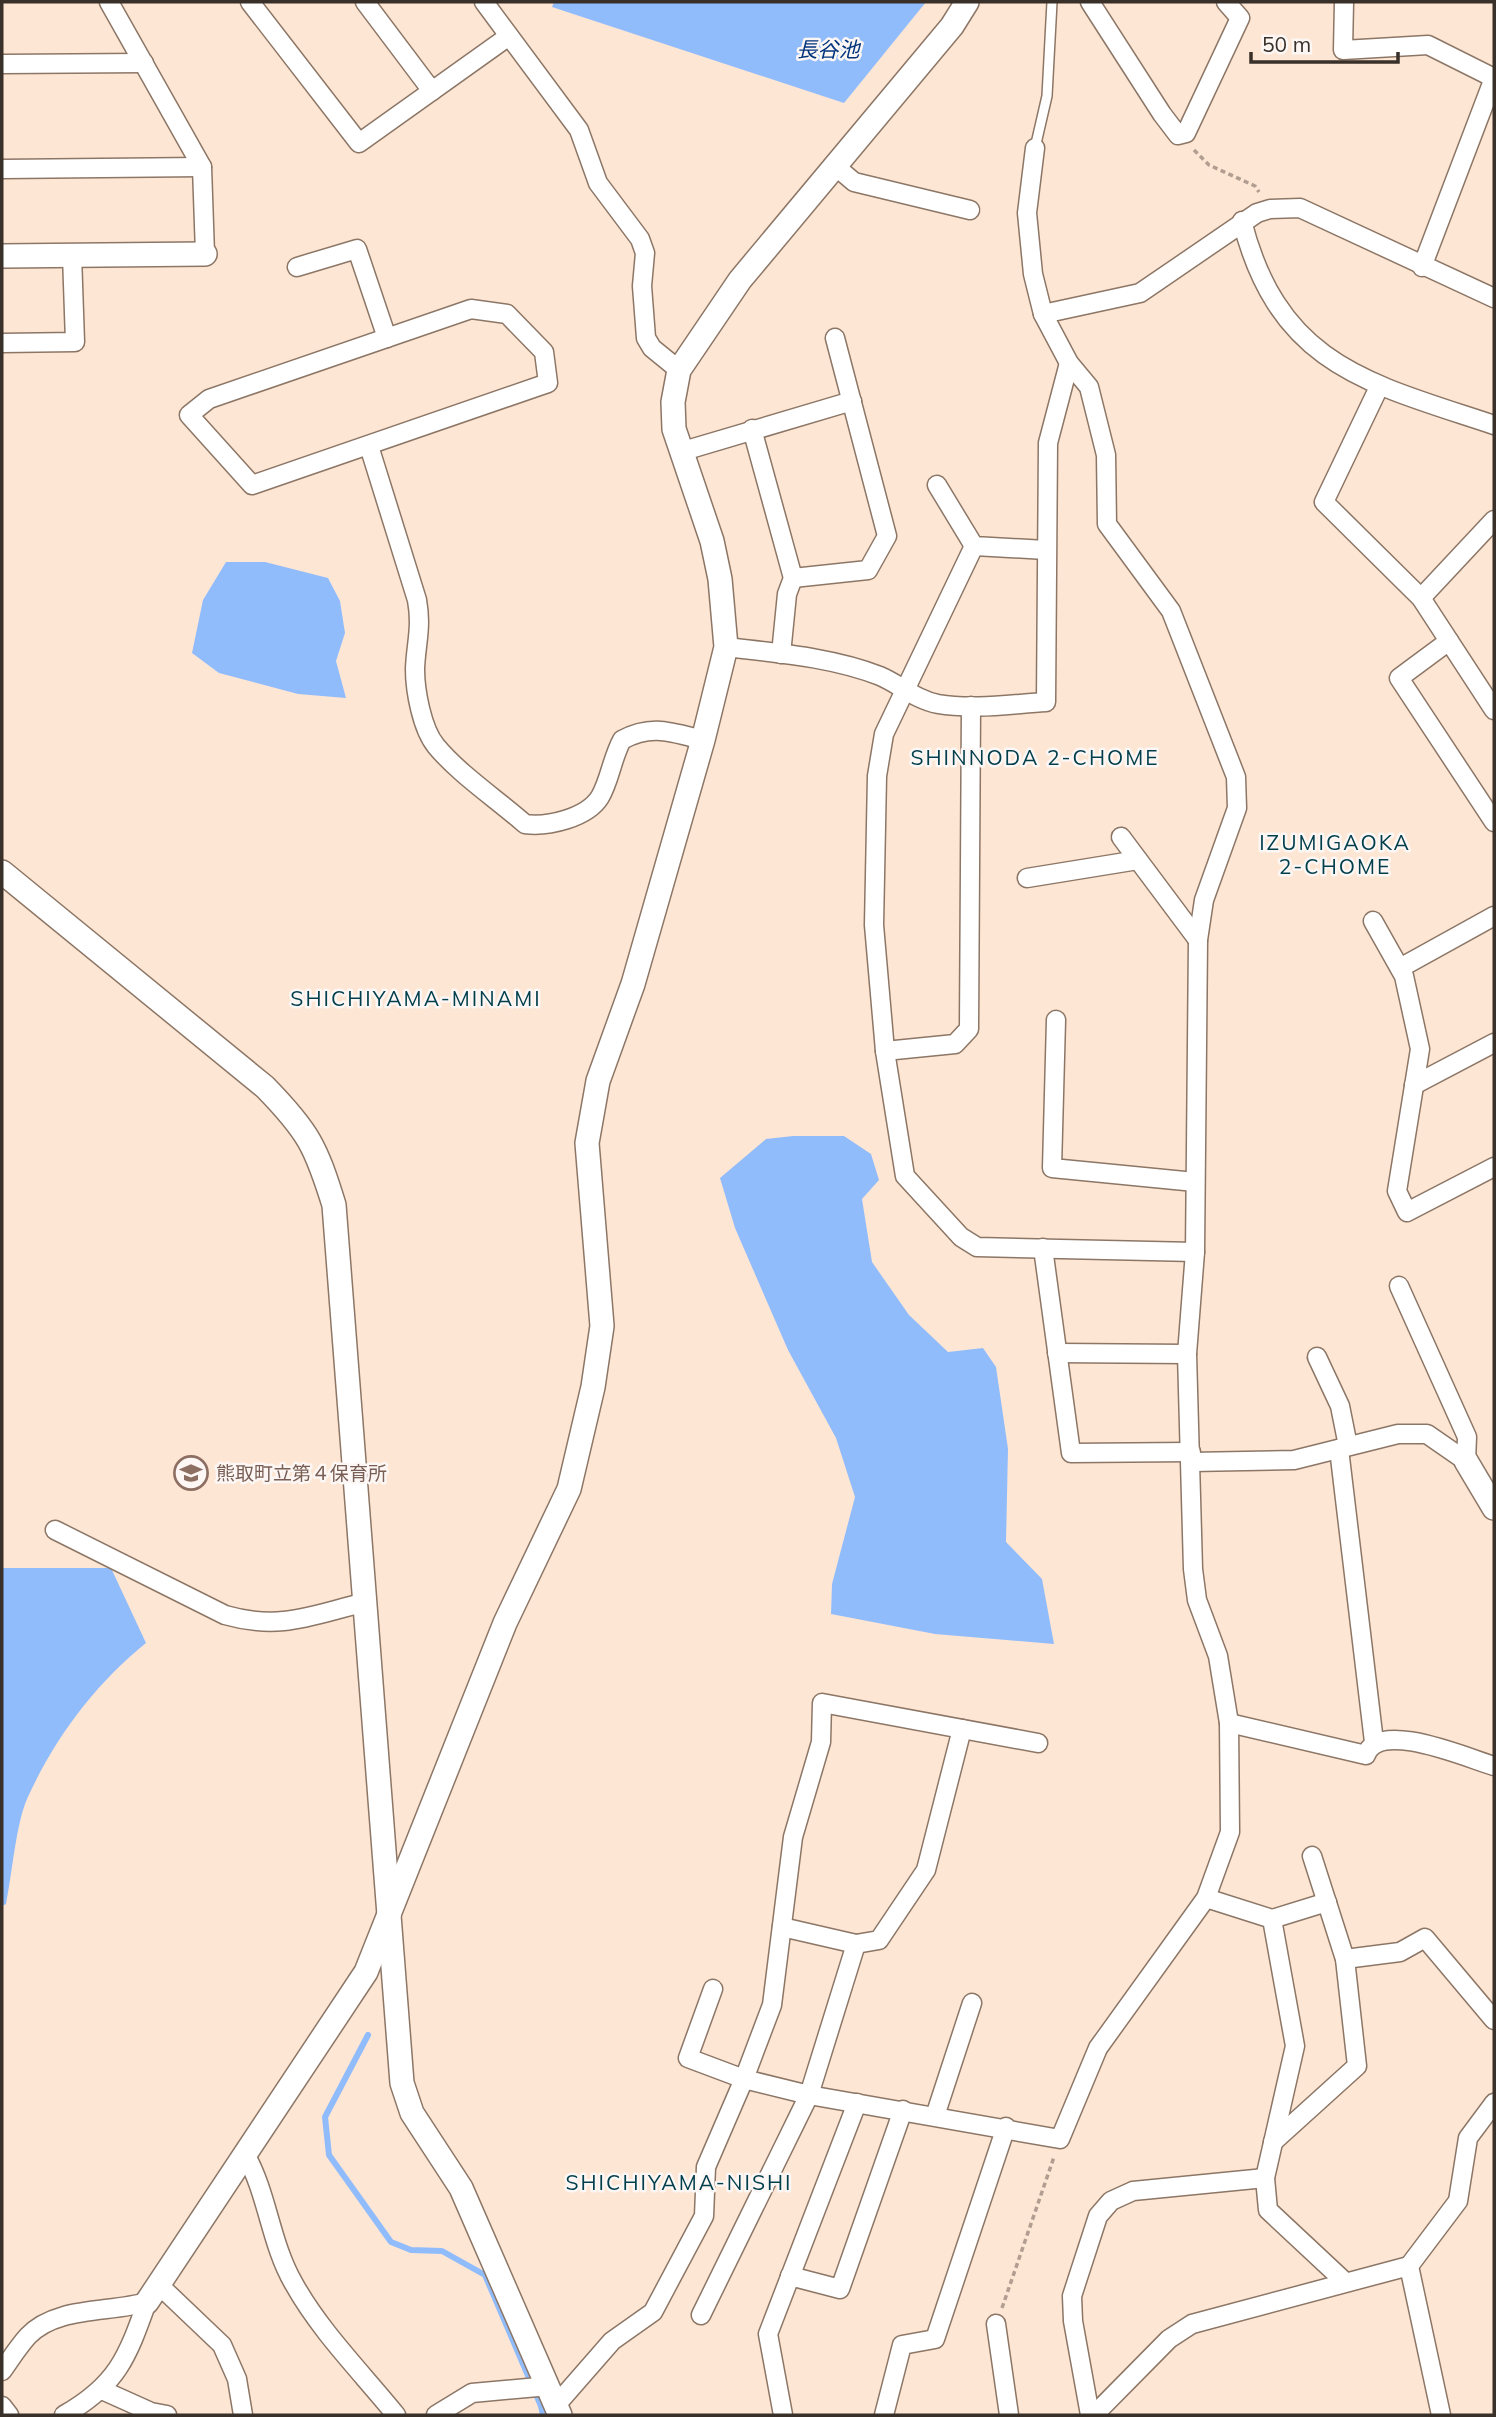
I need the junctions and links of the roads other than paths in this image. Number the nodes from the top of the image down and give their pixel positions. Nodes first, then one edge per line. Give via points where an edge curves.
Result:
1 (109, 2) edge
2 (250, 2) edge
3 (365, 2) edge
4 (484, 2) edge
5 (967, 2) edge
6 (1052, 2) edge
7 (1090, 2) edge
8 (1226, 2) edge
9 (1344, 2) edge
10 (509, 36) junction
11 (144, 63) junction
12 (2, 64) edge
13 (1494, 78) edge
14 (432, 91) junction
15 (1035, 148) joint
16 (834, 165) junction
17 (202, 166) junction
18 (2, 169) edge
19 (970, 210) dead end
20 (1242, 221) junction
21 (205, 254) joint
22 (72, 255) junction
23 (2, 256) edge
24 (297, 267) dead end
25 (1422, 267) junction
26 (1494, 298) edge
27 (1043, 314) junction
28 (387, 338) junction
29 (835, 338) dead end
30 (2, 343) edge
31 (1069, 363) junction
32 (678, 370) junction
33 (1379, 387) junction
34 (852, 401) junction
35 (1494, 425) edge
36 (752, 429) junction
37 (369, 446) junction
38 (680, 452) junction
39 (937, 485) dead end
40 (1494, 520) edge
41 (974, 546) junction
42 (1046, 550) junction
43 (793, 578) junction
44 (1420, 598) junction
45 (1449, 642) junction
46 (726, 647) junction
47 (781, 654) junction
48 (904, 691) junction
49 (971, 706) junction
50 (1494, 710) edge
51 (702, 740) junction
52 (1494, 822) edge
53 (1121, 837) dead end
54 (1138, 860) junction
55 (2, 872) edge
56 (1027, 878) dead end
57 (1494, 916) edge
58 (1373, 922) dead end
59 (1198, 940) junction
60 (1399, 968) junction
61 (1056, 1020) dead end
62 (1494, 1043) edge
63 (885, 1051) junction
64 (1413, 1085) junction
65 (1494, 1167) edge
66 (1195, 1182) junction
67 (1043, 1248) junction
68 (1195, 1252) junction
69 (1399, 1286) dead end
70 (1057, 1353) junction
71 (1186, 1354) junction
72 (1317, 1357) dead end
73 (1343, 1447) junction
74 (1191, 1457) junction
75 (1466, 1461) junction
76 (1494, 1507) edge
77 (55, 1530) dead end
78 (366, 1602) junction
79 (1229, 1723) junction
80 (962, 1729) junction
81 (1374, 1742) junction
82 (1038, 1743) dead end
83 (1494, 1766) edge
84 (1312, 1856) dead end
85 (1206, 1898) junction
86 (1327, 1902) junction
87 (391, 1907) junction
88 (1272, 1919) junction
89 (782, 1927) junction
90 (856, 1944) junction
91 (1345, 1959) junction
92 (713, 1989) dead end
93 (972, 2003) dead end
94 (1494, 2020) edge
95 (744, 2079) junction
96 (809, 2095) junction
97 (857, 2103) junction
98 (1494, 2103) edge
99 (903, 2110) junction
100 (935, 2116) junction
101 (1006, 2127) junction
102 (1273, 2142) junction
103 (245, 2154) junction
104 (1265, 2178) junction
105 (1409, 2266) junction
106 (790, 2276) junction
107 (1344, 2281) junction
108 (153, 2293) junction
109 (701, 2315) dead end
110 (996, 2324) road end
111 (2, 2371) edge
112 (102, 2390) junction
113 (555, 2402) edge
114 (2, 2406) edge
115 (9, 2415) edge
116 (64, 2415) edge
117 (167, 2415) edge
118 (243, 2415) edge
119 (396, 2415) edge
120 (436, 2415) edge
121 (783, 2415) edge
122 (884, 2415) edge
123 (1009, 2415) edge
124 (1092, 2415) edge
125 (1441, 2415) edge

1 - 11 street
2 - 14 street via 359,144
3 - 14 street
4 - 10 street
5 - 16 street via 952,26
6 - 15 lane via 1047,96
7 - 8 street via 1178,135 1186,133 1240,18
9 - 13 street via 1343,50 1428,46
10 - 14 street
10 - 32 street via 579,130 598,183 640,239 645,253 646,338
11 - 12 street
11 - 17 street
13 - 25 street
15 - 27 street via 1027,213 1033,274
16 - 19 street via 854,182
16 - 32 street via 740,280
17 - 18 street
17 - 21 street
20 - 25 street via 1270,209 1300,208
20 - 27 street via 1140,293
20 - 33 street via 1270,299 1328,358
21 - 22 street
22 - 23 street
22 - 30 street via 75,342
24 - 28 street via 357,249
25 - 26 street
27 - 31 street
28 - 37 street via 471,309 507,314 544,352 548,383
28 - 37 street via 209,399 188,415 252,485
29 - 34 street
31 - 42 street via 1048,443
31 - 59 street via 1089,387 1106,455 1107,524 1171,611 1236,777 1237,808 1204,900
32 - 38 street via 673,402
33 - 35 street
33 - 44 street via 1324,502
34 - 36 street
34 - 43 street via 887,536 868,570
36 - 38 street
36 - 43 street
37 - 51 street via 417,600 421,625 415,670 421,710 435,745 455,763 525,824 540,826 589,807 600,797 622,740 640,730
38 - 46 street via 712,541
39 - 41 street
40 - 44 street
41 - 42 street
41 - 48 street
42 - 49 street via 1046,702
43 - 47 street
44 - 45 street
45 - 50 street
45 - 52 street via 1399,678
46 - 47 street
46 - 51 street
47 - 48 street via 849,666 882,677
48 - 49 street via 936,704
48 - 63 street via 884,734 877,776 874,925
49 - 63 street via 969,1029 955,1044
51 - 87 street via 633,984 598,1081 587,1143 602,1326 569,1489 505,1623
53 - 54 street
54 - 56 street
54 - 59 street
55 - 78 street via 265,1087 299,1122 317,1150 334,1205
57 - 60 street
58 - 60 street
59 - 66 street
60 - 64 street via 1420,1049
61 - 66 street via 1052,1168
62 - 64 street
63 - 67 street via 905,1176 961,1237 977,1247
64 - 65 street via 1397,1191 1407,1212
66 - 68 street
67 - 68 street
67 - 70 street
68 - 71 street
69 - 75 street via 1467,1437
70 - 71 street
70 - 74 street via 1071,1453
71 - 74 street
72 - 73 street via 1340,1406
73 - 74 street via 1294,1460
73 - 75 street via 1398,1434 1427,1434
73 - 81 street
74 - 79 street via 1193,1569 1198,1600 1218,1656
75 - 76 street
77 - 78 street via 225,1615 255,1623 278,1624
78 - 87 street
79 - 81 street via 1366,1755
79 - 85 street via 1230,1832
80 - 82 street
80 - 89 street via 822,1703 821,1742 793,1837
80 - 90 street via 926,1870 879,1940
81 - 83 street via 1395,1737
84 - 86 street
85 - 88 street
85 - 101 street via 1098,2048 1060,2139
86 - 88 street
86 - 91 street
87 - 103 street via 366,1972
87 - 113 street via 402,2083 409,2103 461,2188
88 - 102 street via 1295,2046
89 - 90 street
89 - 95 street via 772,2005
90 - 96 street
91 - 94 street via 1400,1952 1425,1938
91 - 102 street via 1357,2066
92 - 95 street via 688,2058
93 - 100 street
95 - 96 street
95 - 113 street via 706,2167 705,2216 653,2312 612,2341
96 - 97 street
96 - 109 street
97 - 99 street
97 - 106 street
98 - 105 street via 1468,2138 1458,2201
99 - 100 street
99 - 106 street via 840,2289
100 - 101 street
101 - 122 street via 935,2339 902,2345
102 - 104 street
103 - 108 street
103 - 119 street via 254,2169 275,2245 294,2286
104 - 107 street via 1268,2210
104 - 124 street via 1133,2191 1111,2201 1098,2216 1072,2296
105 - 107 street
105 - 125 street
106 - 121 street via 768,2334
107 - 124 street via 1192,2324 1169,2339
108 - 111 street via 46,2322 29,2335
108 - 112 street via 131,2346
108 - 118 street via 222,2345 237,2379
110 - 123 street
112 - 116 street
112 - 117 street
113 - 120 street via 472,2393
114 - 115 street

